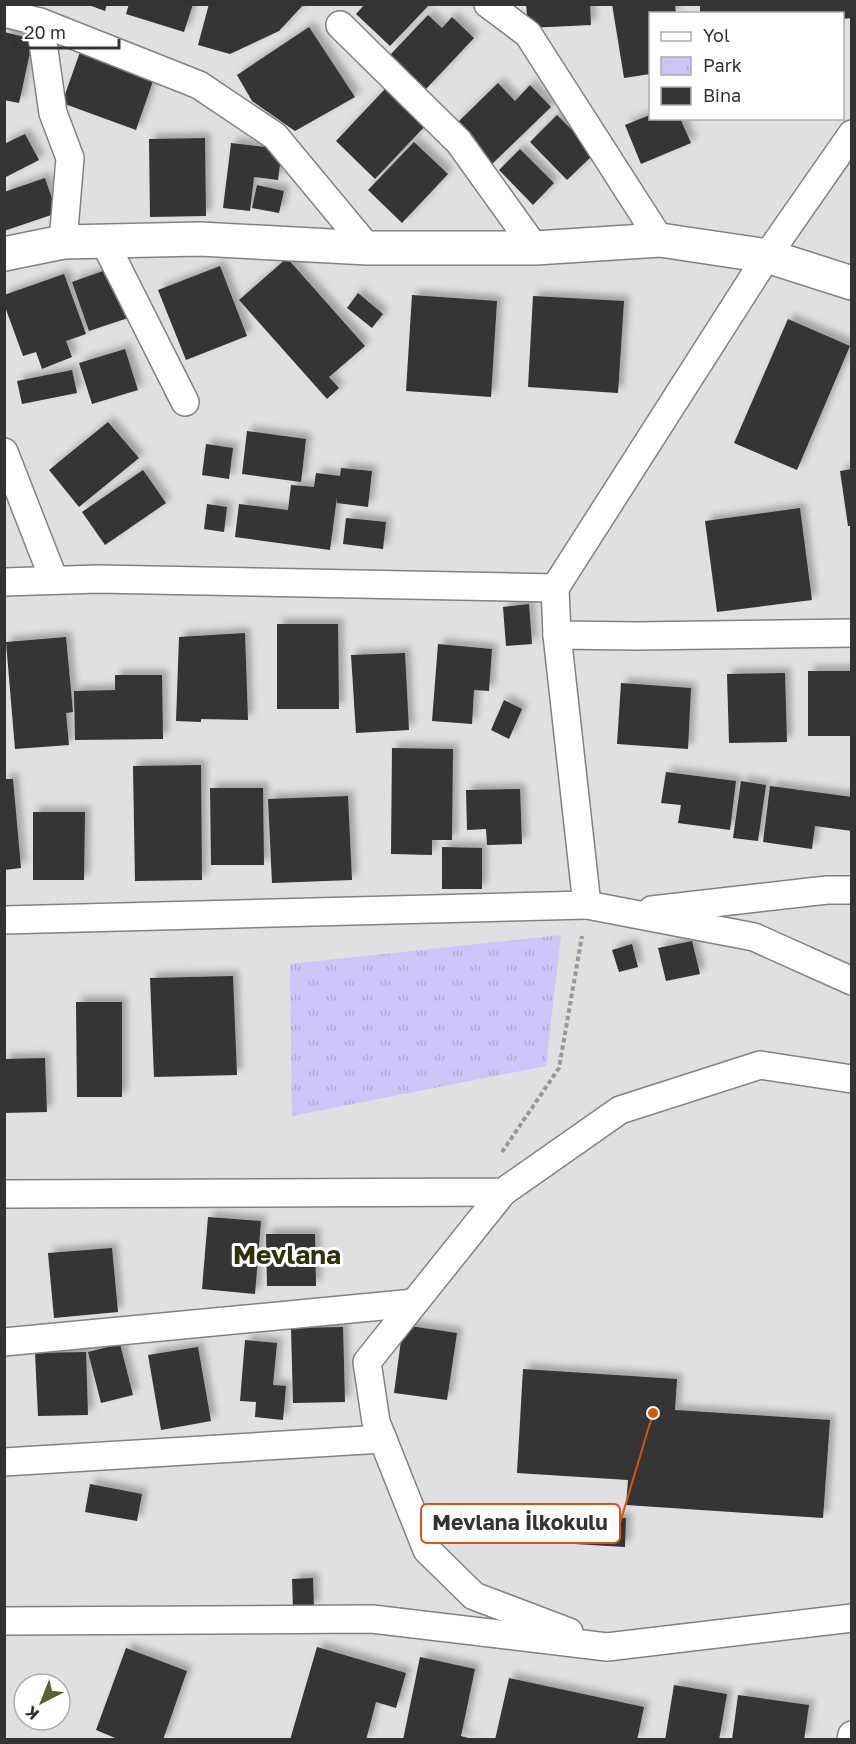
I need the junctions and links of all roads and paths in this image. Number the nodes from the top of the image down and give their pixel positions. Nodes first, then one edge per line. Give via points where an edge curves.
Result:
1 (488, 4) edge
2 (4, 13) edge
3 (40, 22) junction
4 (340, 25) dead end
5 (852, 134) edge
6 (660, 240) junction
7 (104, 241) junction
8 (63, 242) junction
9 (368, 248) junction
10 (534, 248) junction
11 (4, 254) edge
12 (767, 256) junction
13 (852, 283) edge
14 (185, 402) dead end
15 (4, 452) edge
16 (54, 580) junction
17 (4, 582) edge
18 (555, 588) junction
19 (852, 633) edge
20 (557, 635) junction
21 (852, 890) edge
22 (587, 905) junction
23 (624, 913) junction
24 (4, 920) edge
25 (852, 981) edge
26 (852, 1079) edge
27 (475, 1192) junction
28 (503, 1192) junction
29 (4, 1194) edge
30 (414, 1303) junction
31 (4, 1342) edge
32 (383, 1439) junction
33 (4, 1462) edge
34 (852, 1618) edge
35 (4, 1621) edge
36 (607, 1647) junction

1 - 6 street via 528,34
2 - 3 street
3 - 8 street via 53,113 70,158
3 - 9 street via 199,85 275,136
4 - 10 street via 459,142
5 - 12 street
6 - 10 street
6 - 12 street
7 - 8 street
7 - 9 street via 200,239
7 - 14 street
8 - 11 street
9 - 10 street
12 - 13 street
12 - 18 street
15 - 16 street
16 - 17 street
16 - 18 street
18 - 20 street
19 - 20 street
20 - 22 street
21 - 23 street
22 - 23 street
22 - 24 street
22 - 27 path via 559,1068
23 - 25 street via 754,937
26 - 28 street via 760,1065 620,1110
27 - 28 street
27 - 29 street
28 - 30 street
30 - 31 street
30 - 32 street via 367,1362 376,1422
32 - 33 street
32 - 36 street via 427,1550 474,1596
34 - 36 street
35 - 36 street via 372,1619

